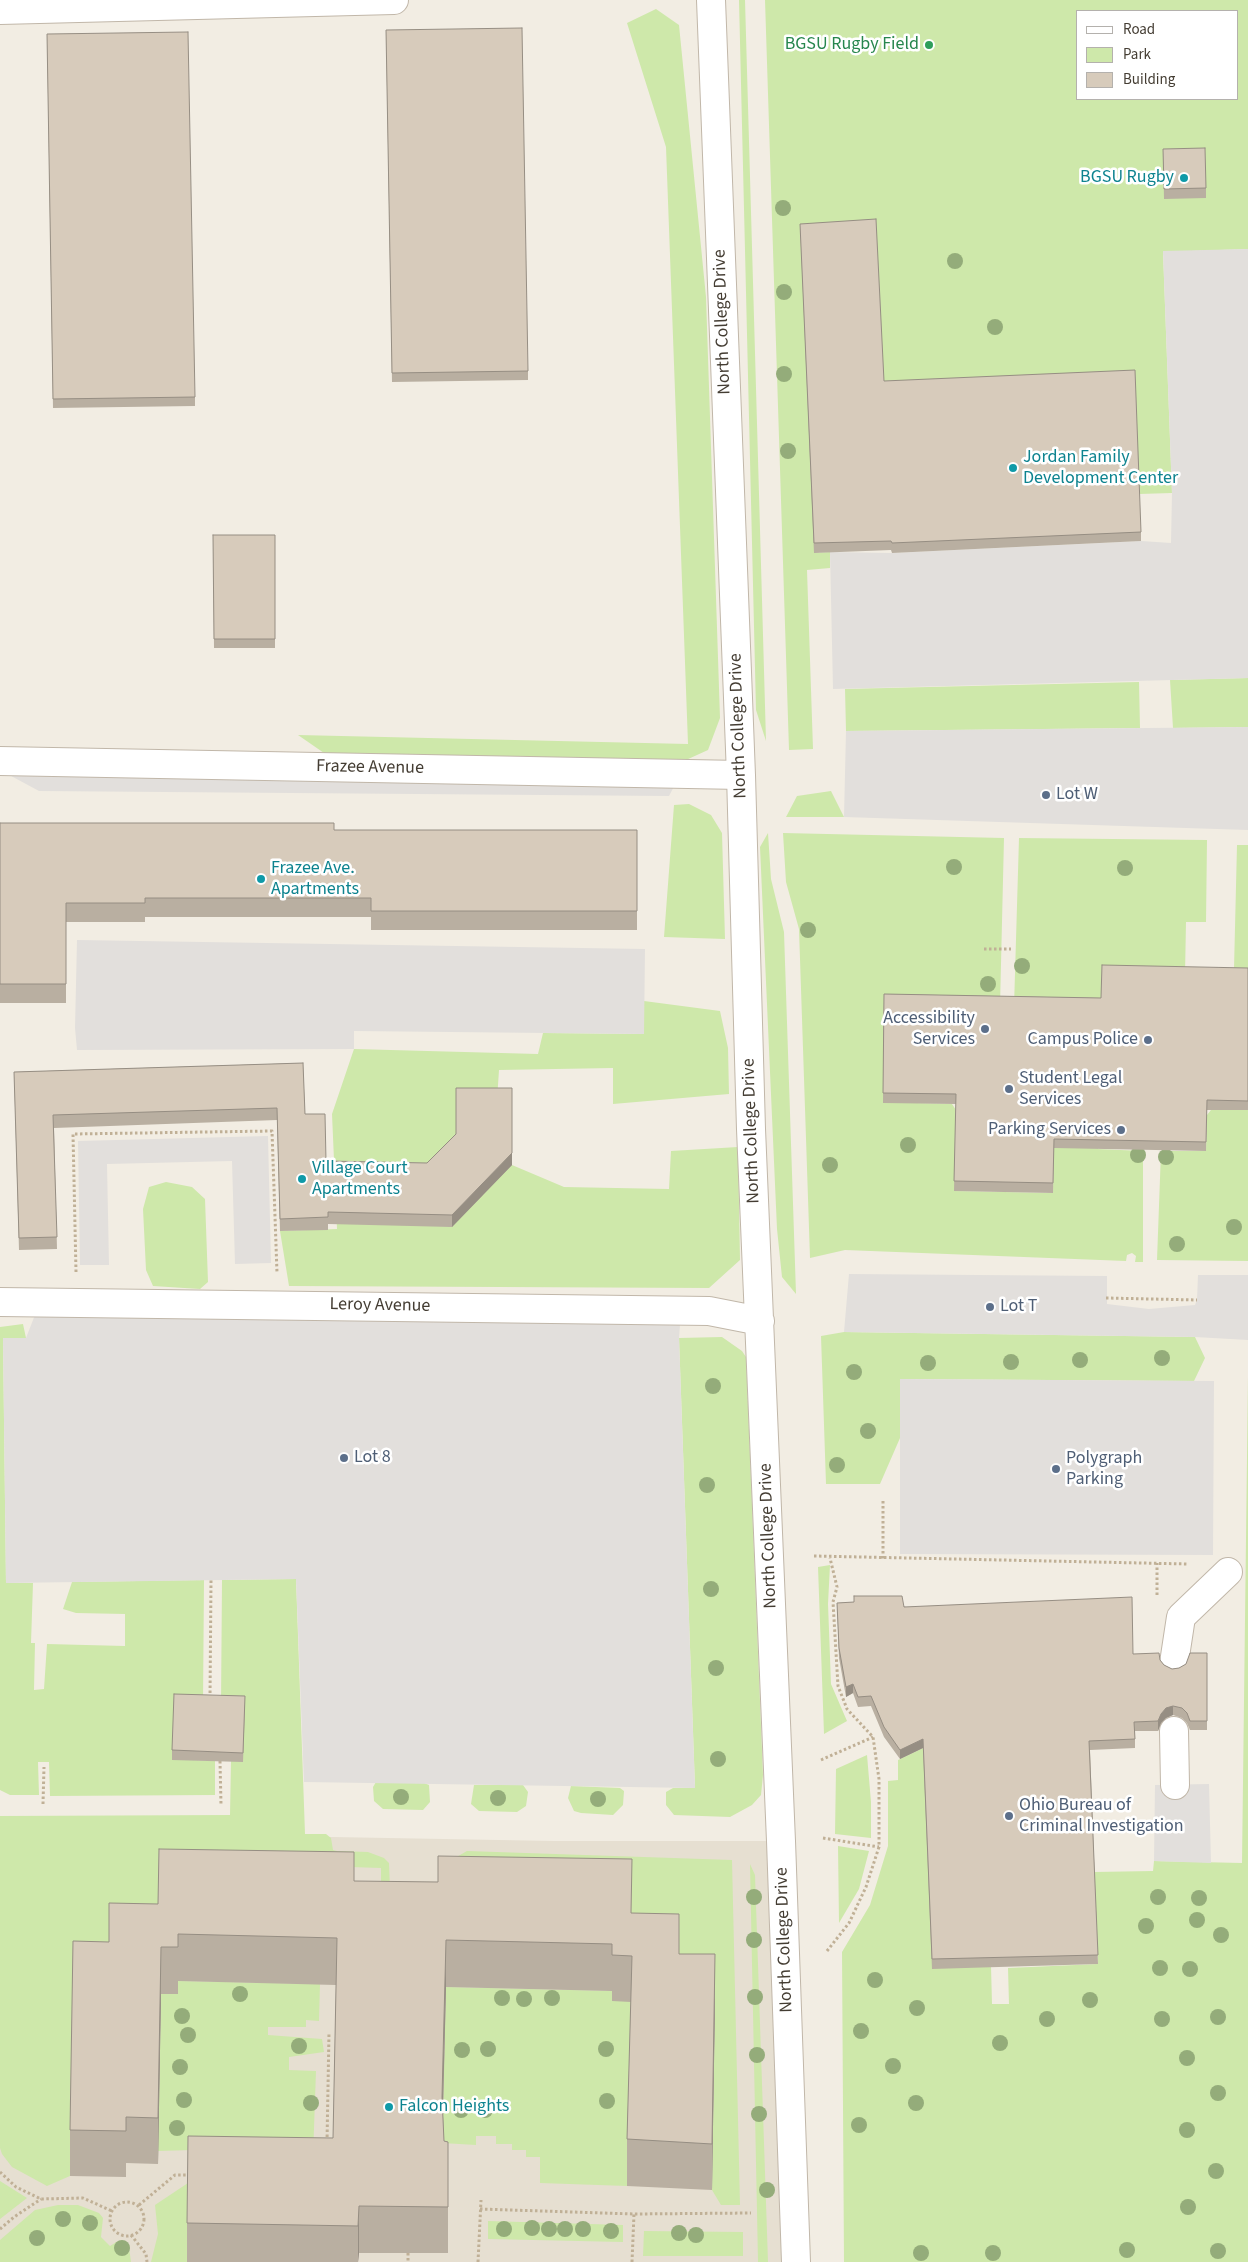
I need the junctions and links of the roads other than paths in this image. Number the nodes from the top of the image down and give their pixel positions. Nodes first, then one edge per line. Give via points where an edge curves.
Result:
1 (394, 0) edge
2 (711, 0) edge
3 (0, 10) edge
4 (0, 761) edge
5 (741, 774) junction
6 (0, 1302) edge
7 (760, 1321) junction
8 (1228, 1572) dead end
9 (1174, 1662) dead end
10 (1174, 1731) dead end
11 (1175, 1784) dead end
12 (796, 2262) edge

1 - 3 street
2 - 5 street, North College Drive
4 - 5 street, Frazee Avenue
5 - 7 street, North College Drive
6 - 7 street, Leroy Avenue via 709,1311
7 - 12 street, North College Drive
8 - 9 street via 1181,1617
10 - 11 street

